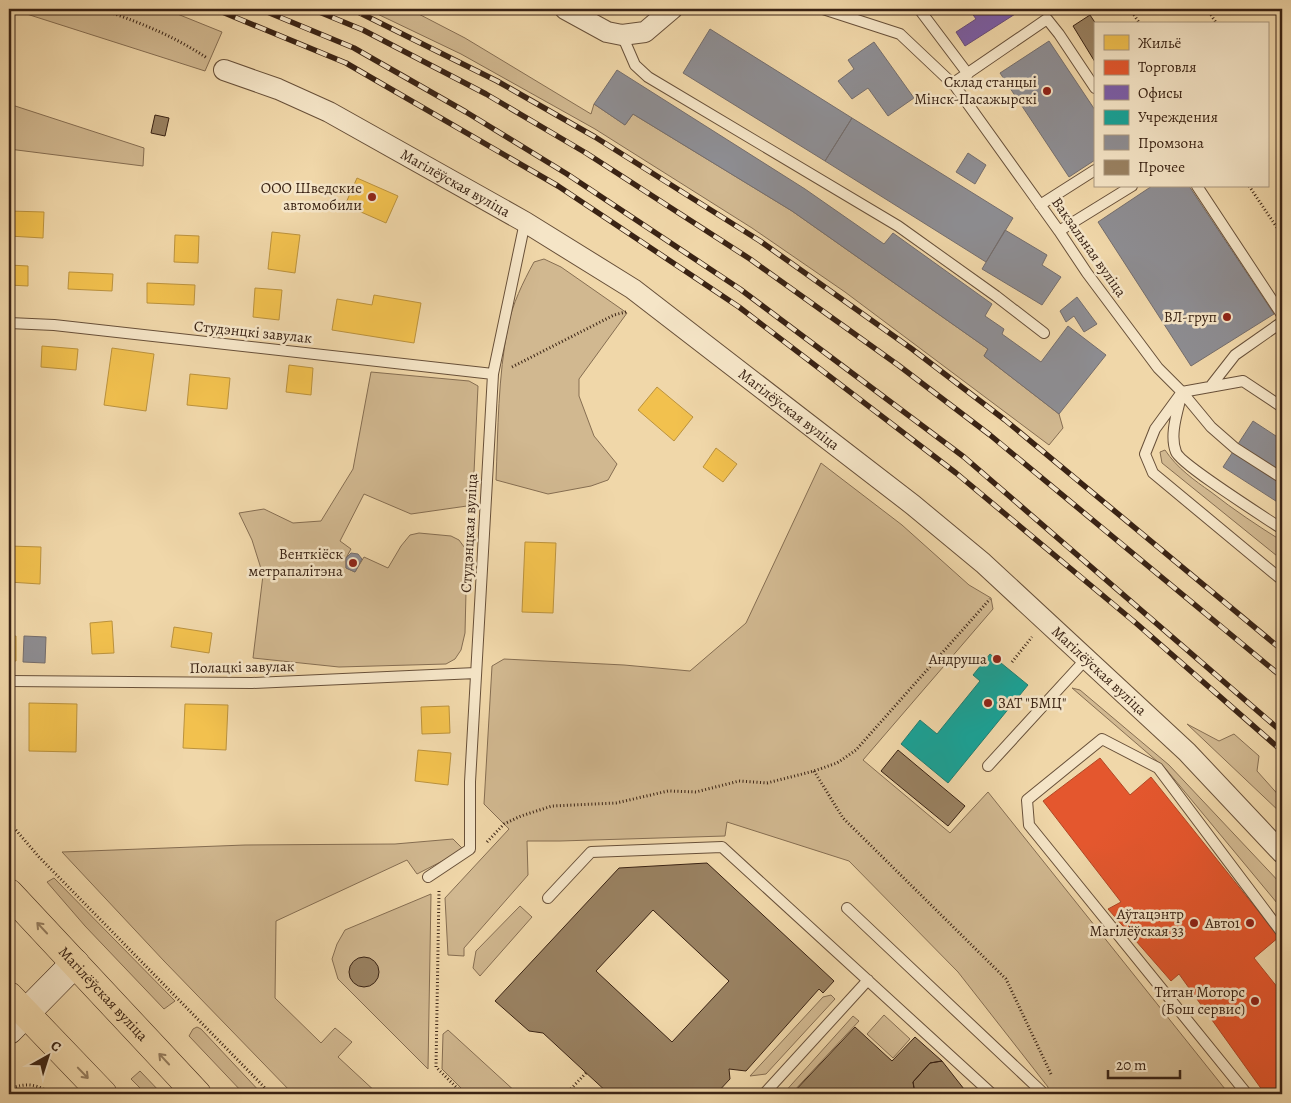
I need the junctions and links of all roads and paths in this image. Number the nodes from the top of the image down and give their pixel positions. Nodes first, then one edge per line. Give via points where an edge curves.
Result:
1 (100, 9) edge
2 (565, 9) edge
3 (672, 9) edge
4 (823, 9) edge
5 (919, 9) edge
6 (1130, 9) edge
7 (1207, 9) edge
8 (1139, 22) edge
9 (1216, 22) edge
10 (622, 36) junction
11 (224, 70) joint
12 (968, 74) junction
13 (952, 84) junction
14 (1094, 86) edge
15 (1094, 171) edge
16 (1129, 188) edge
17 (1198, 188) edge
18 (1250, 188) edge
19 (1040, 204) junction
20 (525, 222) junction
21 (1059, 232) junction
22 (1282, 235) edge
23 (632, 311) dead end
24 (1282, 315) edge
25 (1282, 322) edge
26 (9, 323) edge
27 (1044, 333) dead end
28 (493, 374) junction
29 (1210, 387) junction
30 (1182, 392) junction
31 (1282, 406) edge
32 (1282, 478) edge
33 (1282, 529) edge
34 (1282, 580) edge
35 (995, 593) dead end
36 (1038, 631) dead end
37 (1086, 659) junction
38 (1012, 662) dead end
39 (476, 673) junction
40 (9, 681) edge
41 (988, 766) dead end
42 (814, 771) junction
43 (9, 822) edge
44 (485, 844) dead end
45 (1282, 852) edge
46 (428, 877) dead end
47 (444, 888) dead end
48 (9, 893) edge
49 (548, 898) dead end
50 (847, 908) dead end
51 (1282, 933) edge
52 (75, 963) junction
53 (868, 980) junction
54 (14, 1013) edge
55 (586, 1073) dead end
56 (1052, 1076) dead end
57 (9, 1088) edge
58 (50, 1094) edge
59 (103, 1094) edge
60 (197, 1094) edge
61 (271, 1094) edge
62 (463, 1094) edge
63 (566, 1094) edge
64 (764, 1094) edge
65 (992, 1094) edge
66 (1040, 1094) edge
67 (1247, 1094) edge

1 - 11 path via 186,44
2 - 10 street via 607,32
3 - 10 street via 645,32
4 - 13 lane, Вакзальная вуліца via 900,34
5 - 12 lane
6 - 8 path
7 - 9 path
10 - 27 lane via 635,65 648,77 898,226
11 - 20 street, Магілёўская вуліца via 329,112
12 - 13 lane
12 - 14 lane via 1047,19
13 - 19 lane, Вакзальная вуліца
15 - 19 lane
16 - 21 lane
17 - 24 lane
18 - 22 path
19 - 21 lane, Вакзальная вуліца
20 - 28 lane, Студэнцкая вуліца
20 - 37 street, Магілёўская вуліца via 633,289 913,505 983,563
21 - 30 lane, Вакзальная вуліца via 1158,368
23 - 28 path via 614,315
25 - 29 lane via 1235,355
26 - 28 lane, Студэнцкі завулак via 54,325
28 - 39 lane, Студэнцкая вуліца
29 - 30 lane
29 - 31 lane via 1243,381
30 - 32 lane, Вакзальная вуліца via 1211,427 1235,448
30 - 33 lane via 1173,437 1176,454
30 - 34 lane via 1155,429 1145,454 1153,473
35 - 42 path via 856,750 837,763
36 - 38 path
37 - 41 lane
37 - 45 street, Магілёўская вуліца via 1186,752
39 - 40 lane, Полацкі завулак via 252,683
39 - 46 lane, Студэнцкая вуліца via 470,849
42 - 44 path via 767,783 739,781 696,792 668,791 616,803 552,806 504,824
42 - 56 path via 843,818 1006,979
43 - 61 path
47 - 62 path via 439,891 436,1067
52 -> 48 main road, Магілёўская вуліца
49 - 53 lane via 591,852 722,847
50 - 66 lane via 1042,1092
51 - 67 lane via 1158,768 1102,739 1027,800 1030,826
52 - 54 main road
60 -> 52 main road, Магілёўская вуліца
53 - 64 lane
53 - 65 lane
54 -> 59 main road
55 - 63 path
57 - 58 path via 27,1084 43,1088

